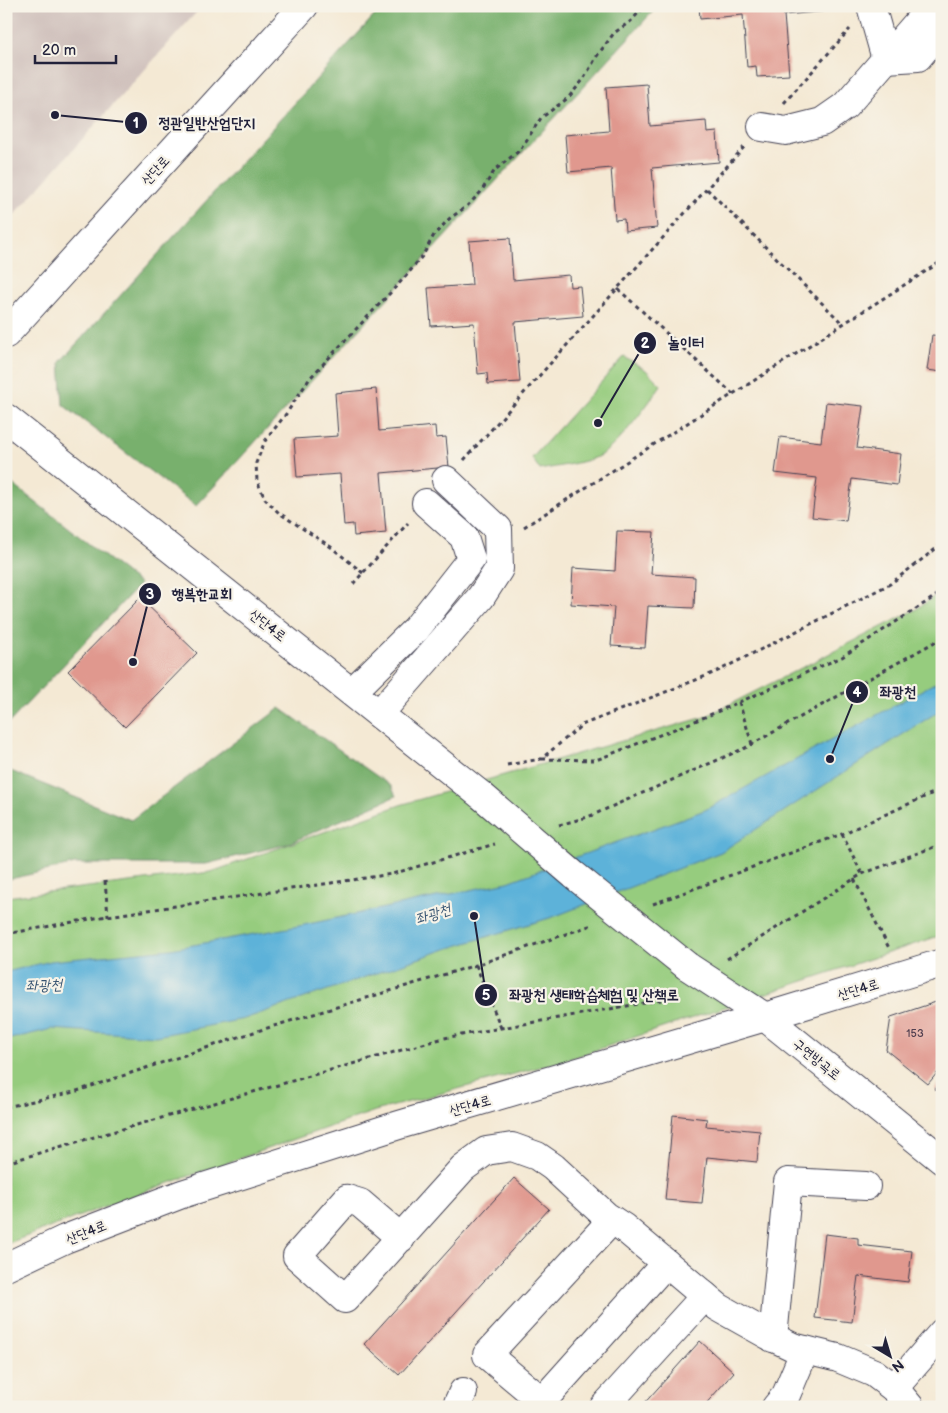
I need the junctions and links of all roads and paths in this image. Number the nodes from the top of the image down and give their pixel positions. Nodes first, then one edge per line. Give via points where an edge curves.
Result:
1 (304, 6) edge
2 (645, 6) edge
3 (871, 6) edge
4 (932, 6) edge
5 (851, 28) dead end
6 (942, 28) edge
7 (886, 59) junction
8 (762, 127) junction
9 (707, 189) junction
10 (942, 262) edge
11 (618, 289) junction
12 (843, 324) junction
13 (6, 334) edge
14 (733, 394) junction
15 (6, 418) edge
16 (446, 480) joint
17 (426, 502) joint
18 (498, 544) junction
19 (942, 544) edge
20 (363, 573) junction
21 (354, 584) dead end
22 (942, 592) edge
23 (942, 638) edge
24 (352, 692) junction
25 (739, 702) junction
26 (379, 714) junction
27 (752, 744) junction
28 (541, 759) junction
29 (506, 765) dead end
30 (942, 789) edge
31 (550, 828) dead end
32 (842, 834) junction
33 (504, 842) dead end
34 (942, 844) edge
35 (862, 874) junction
36 (854, 879) junction
37 (105, 881) dead end
38 (646, 906) dead end
39 (108, 916) junction
40 (598, 922) dead end
41 (6, 934) edge
42 (942, 963) edge
43 (476, 965) junction
44 (694, 971) junction
45 (904, 976) junction
46 (765, 1017) junction
47 (501, 1028) junction
48 (6, 1108) edge
49 (942, 1160) edge
50 (6, 1163) edge
51 (866, 1186) dead end
52 (612, 1220) junction
53 (400, 1238) dead end
54 (666, 1263) junction
55 (6, 1267) edge
56 (705, 1296) junction
57 (942, 1333) edge
58 (774, 1338) junction
59 (805, 1350) junction
60 (902, 1397) edge
61 (539, 1404) edge
62 (604, 1407) edge
63 (776, 1407) edge

1 - 13 street, 산단로
2 - 20 path via 632,21 614,33 568,98 541,118 520,150 495,170 480,193 434,235 406,276 310,378 265,441 256,463 256,472 265,499 279,513 331,547
3 - 7 street
4 - 7 street
5 - 8 path
6 - 7 street via 918,57
7 - 8 street via 846,106 822,122 786,131
8 - 9 path
9 - 11 path
9 - 12 path
10 - 12 path
11 - 14 path
11 - 16 path
12 - 14 path
14 - 18 path
15 - 24 street, 산단4로
16 - 18 street via 498,529
17 - 20 path
17 - 24 street via 464,537 471,559 416,629
18 - 26 street via 499,569 481,597
19 - 28 path via 890,584 716,672 582,725
20 - 21 path
22 - 25 path via 842,657
23 - 27 path
24 - 26 street, 산단4로
25 - 27 path
25 - 28 path via 596,760
26 - 44 street, 산단4로, bridge
27 - 31 path via 588,817
28 - 29 path
30 - 32 path
32 - 35 path
32 - 38 path
33 - 39 path via 392,874
34 - 35 path
35 - 36 path
36 - 44 path via 751,942
36 - 45 path
37 - 39 path
39 - 41 path
40 - 43 path
42 - 45 street, 산단4로
43 - 47 path
43 - 48 path via 254,1032 74,1092
44 - 46 street, 구연방곡로
44 - 47 path via 661,1000
45 - 46 street, 산단4로
46 - 49 street, 구연방곡로
46 - 55 street, 산단4로 via 182,1194 65,1239
47 - 50 path via 444,1038
51 - 58 street via 788,1182
52 - 53 street via 553,1167 537,1156 512,1147 486,1151 463,1168
52 - 54 street
52 - 61 street via 487,1355
54 - 56 street
54 - 61 street
56 - 58 street via 718,1307
56 - 62 street
57 - 60 street
58 - 59 street
59 - 60 street via 838,1358 874,1373
59 - 63 street via 786,1395

